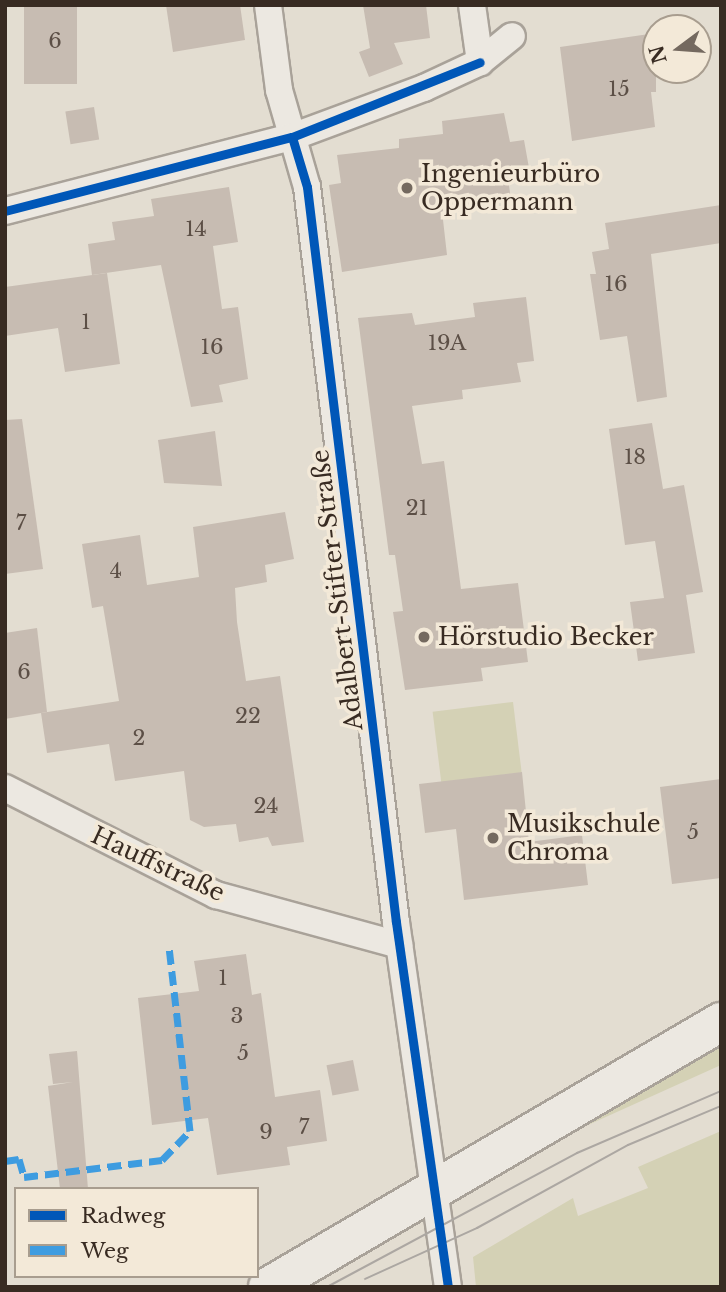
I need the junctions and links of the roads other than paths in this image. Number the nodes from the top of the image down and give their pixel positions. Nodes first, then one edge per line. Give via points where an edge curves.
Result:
1 (268, 5) edge
2 (472, 5) edge
3 (512, 36) dead end
4 (480, 62) junction
5 (292, 137) junction
6 (5, 211) edge
7 (5, 788) edge
8 (399, 945) junction
9 (721, 1022) edge
10 (433, 1192) junction
11 (268, 1287) edge
12 (448, 1287) edge

1 - 5 street, Adalbert-Stifter-Straße
2 - 4 street
3 - 4 street
4 - 5 street
5 - 6 street
5 - 8 street, Adalbert-Stifter-Straße via 307,187
7 - 8 street, Hauffstraße via 216,895
8 - 10 street, Adalbert-Stifter-Straße
9 - 10 street
10 - 11 street
10 - 12 street, Adalbert-Stifter-Straße

